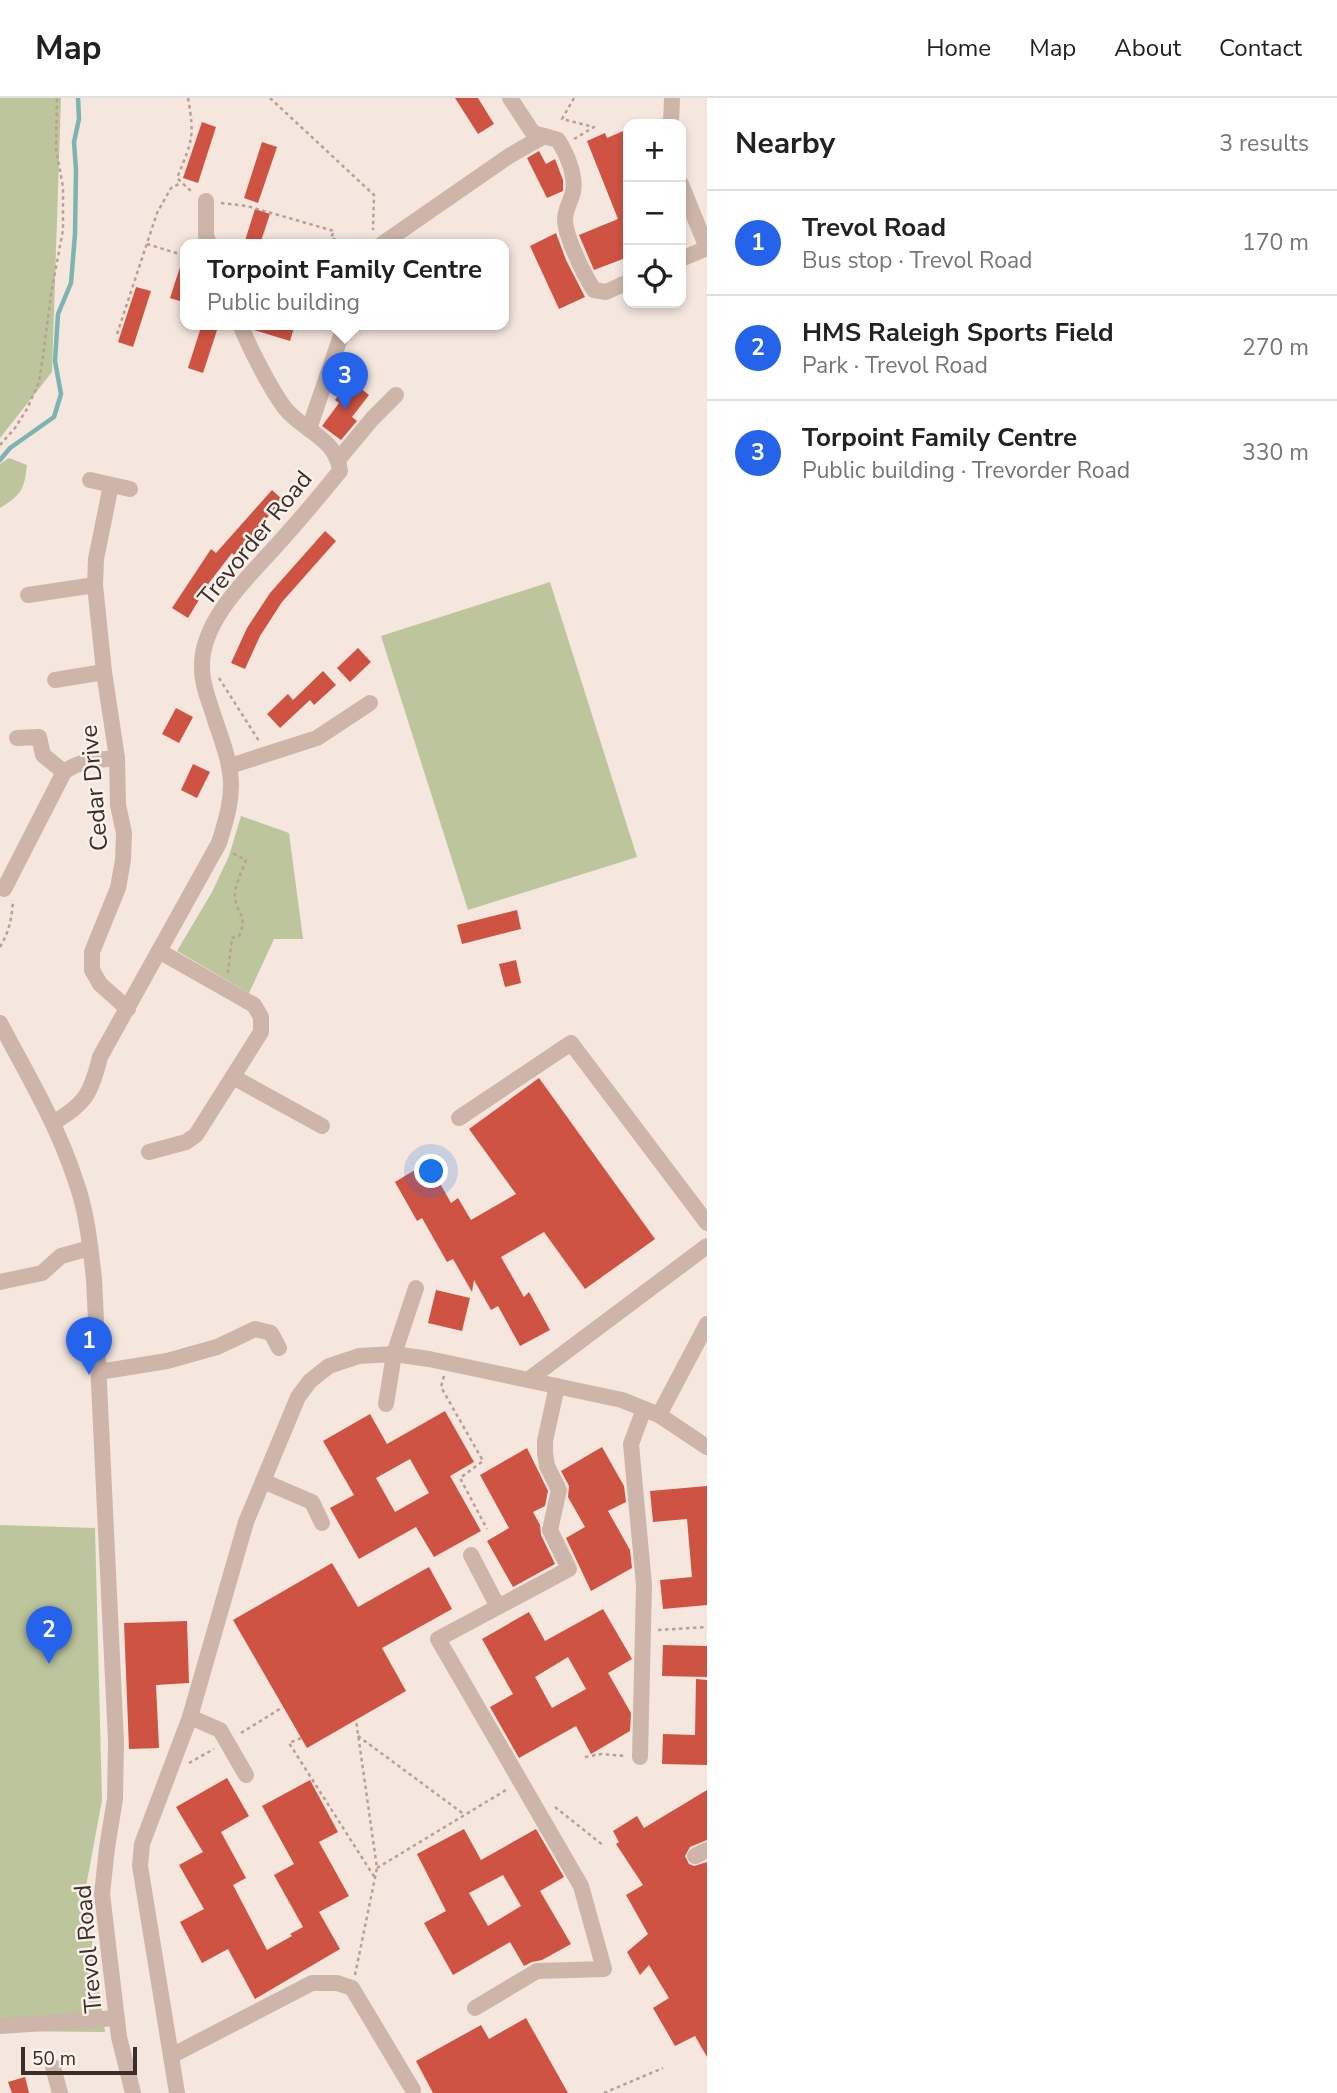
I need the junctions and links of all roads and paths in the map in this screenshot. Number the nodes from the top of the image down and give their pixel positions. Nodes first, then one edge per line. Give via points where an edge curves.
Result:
1 (57, 98) edge
2 (188, 98) edge
3 (270, 98) edge
4 (510, 98) edge
5 (574, 98) edge
6 (672, 98) edge
7 (671, 119) edge
8 (544, 136) junction
9 (562, 146) junction
10 (181, 183) junction
11 (186, 189) dead end
12 (686, 196) edge
13 (206, 201) joint
14 (377, 238) edge
15 (208, 239) edge
16 (334, 239) edge
17 (147, 244) junction
18 (707, 248) edge
19 (180, 254) edge
20 (686, 257) edge
21 (623, 284) edge
22 (242, 330) edge
23 (343, 330) edge
24 (117, 334) dead end
25 (396, 395) dead end
26 (309, 429) junction
27 (0, 445) edge
28 (338, 460) junction
29 (90, 480) dead end
30 (111, 485) junction
31 (130, 489) dead end
32 (94, 585) junction
33 (29, 595) dead end
34 (104, 672) junction
35 (218, 677) dead end
36 (55, 680) dead end
37 (370, 703) dead end
38 (17, 737) dead end
39 (268, 755) junction
40 (117, 758) junction
41 (230, 766) junction
42 (64, 772) junction
43 (217, 847) junction
44 (6, 891) edge
45 (0, 947) edge
46 (159, 950) junction
47 (227, 989) junction
48 (128, 1009) junction
49 (0, 1023) edge
50 (233, 1077) junction
51 (459, 1118) dead end
52 (53, 1123) junction
53 (322, 1126) dead end
54 (149, 1152) dead end
55 (707, 1223) edge
56 (707, 1246) edge
57 (90, 1248) junction
58 (0, 1282) edge
59 (416, 1288) dead end
60 (707, 1324) edge
61 (279, 1348) dead end
62 (394, 1354) junction
63 (447, 1363) junction
64 (99, 1372) junction
65 (528, 1380) junction
66 (557, 1386) junction
67 (386, 1404) dead end
68 (651, 1412) junction
69 (707, 1447) edge
70 (263, 1481) junction
71 (322, 1523) dead end
72 (487, 1529) dead end
73 (471, 1555) dead end
74 (498, 1607) junction
75 (707, 1627) edge
76 (644, 1631) junction
77 (190, 1717) junction
78 (356, 1720) dead end
79 (358, 1736) junction
80 (300, 1738) dead end
81 (585, 1757) dead end
82 (640, 1757) joint
83 (246, 1775) dead end
84 (520, 1781) junction
85 (539, 1814) junction
86 (465, 1815) junction
87 (604, 1846) dead end
88 (377, 1868) junction
89 (375, 1878) junction
90 (352, 1988) junction
91 (475, 2008) dead end
92 (117, 2018) junction
93 (0, 2026) edge
94 (171, 2056) junction
95 (53, 2067) dead end
96 (663, 2068) dead end
97 (413, 2090) dead end
98 (614, 2091) edge
99 (60, 2093) edge
100 (133, 2093) edge
101 (177, 2093) edge
102 (604, 2093) edge

1 - 27 path via 63,230 39,382 27,409
2 - 10 path via 194,128 177,178
3 - 14 path via 374,195
4 - 8 street via 533,133
5 - 9 path via 562,119 594,127
6 - 7 street
8 - 9 street
8 - 14 street
9 - 21 street via 573,181 567,229 587,279 594,290 606,292
10 - 11 path
10 - 17 path via 165,196
12 - 18 street
13 - 15 street
13 - 16 path via 247,205 334,231
17 - 19 path
17 - 24 path
18 - 20 street
22 - 26 street, Trevorder Road via 284,408
23 - 26 street
25 - 28 street
26 - 28 street, Trevorder Road via 333,449
28 - 41 street, Trevorder Road via 340,471 226,603 211,628 202,667
29 - 30 street
30 - 31 street
30 - 32 street, Cedar Drive
32 - 33 street
32 - 34 street, Cedar Drive
34 - 36 street
34 - 40 street, Cedar Drive
35 - 39 path
37 - 39 street via 317,738
38 - 42 street via 39,737 43,755
39 - 41 street
40 - 42 street via 86,761
40 - 48 street, Cedar Drive via 123,860 118,888 92,952 92,970 100,984
41 - 43 street, Trevorder Road via 230,809
42 - 44 street
43 - 46 street, Trevorder Road
43 - 47 path via 246,860 235,900 244,918 239,936 232,938 229,946
44 - 45 path via 13,916
46 - 47 street
46 - 48 street, Trevorder Road
47 - 50 street via 254,1005 261,1017 261,1032
48 - 52 street, Trevorder Road via 100,1057 84,1101
49 - 52 street, Trevol Road
50 - 53 street
50 - 54 street via 196,1135
51 - 55 street via 571,1043
52 - 57 street, Trevol Road via 75,1179
56 - 65 street
57 - 58 street via 61,1256 42,1273
57 - 64 street, Trevol Road
59 - 62 street
60 - 68 street
61 - 64 street via 271,1333 255,1329 167,1361
62 - 63 street
62 - 67 street
62 - 70 street via 346,1359 310,1381 298,1396
63 - 65 street
63 - 72 path via 441,1387 483,1461 460,1478
64 - 92 street, Trevol Road via 116,1741 116,1799 102,1894
65 - 66 street
66 - 68 street via 622,1400
66 - 74 street via 545,1441 547,1466 559,1490 550,1530 569,1569
68 - 69 street
68 - 76 street via 631,1444 645,1585
70 - 71 street via 312,1502
70 - 77 street via 246,1522
73 - 74 street
74 - 84 street via 438,1639
75 - 76 path
76 - 82 street
77 - 83 street via 220,1730
77 - 94 street via 142,1844 140,1866
78 - 79 path
79 - 86 path
79 - 88 path
80 - 89 path via 289,1743
81 - 82 path
84 - 85 street
84 - 86 path
85 - 87 path via 552,1804
85 - 91 street via 581,1886 604,1969 537,1971
86 - 88 path
88 - 89 path
89 - 90 path
90 - 94 street via 312,1983
90 - 97 street
92 - 93 street
92 - 100 street, Trevol Road
94 - 101 street
95 - 99 street
96 - 98 path
98 - 102 path

